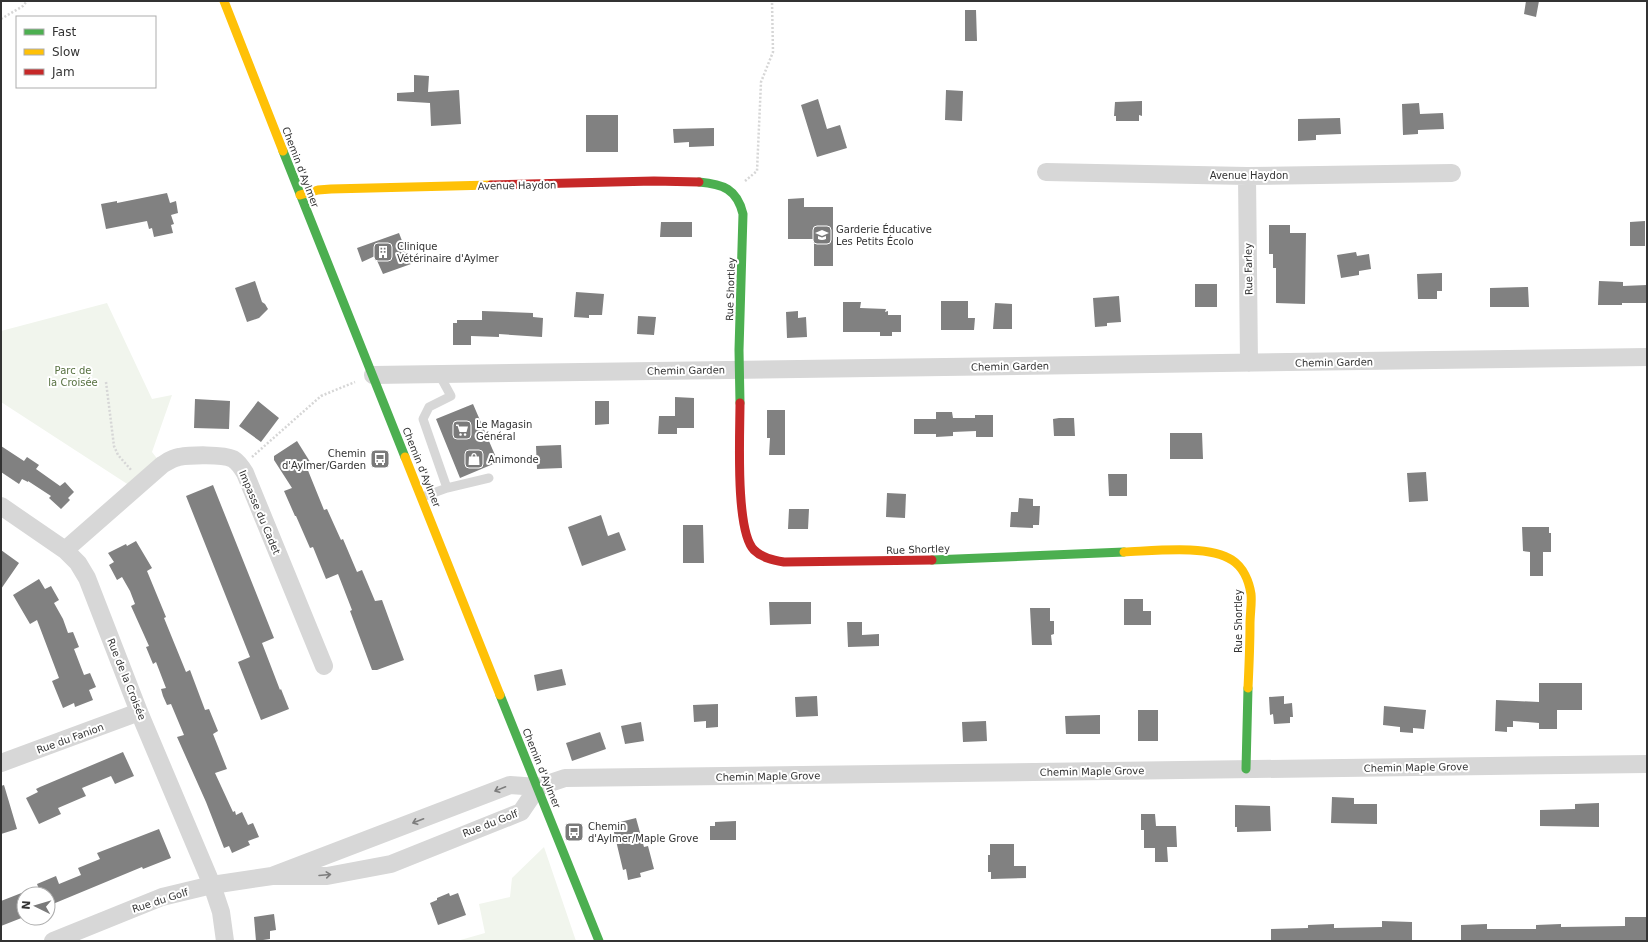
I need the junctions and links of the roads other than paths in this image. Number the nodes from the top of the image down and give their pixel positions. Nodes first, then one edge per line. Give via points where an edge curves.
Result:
1 (224, 1) edge
2 (1046, 172) dead end
3 (1452, 173) dead end
4 (1247, 176) junction
5 (732, 192) joint
6 (300, 196) junction
7 (1647, 357) edge
8 (1249, 363) junction
9 (739, 370) junction
10 (439, 374) junction
11 (373, 375) junction
12 (489, 478) dead end
13 (447, 488) junction
14 (422, 497) junction
15 (1, 506) edge
16 (65, 550) junction
17 (324, 666) dead end
18 (139, 712) junction
19 (1, 763) edge
20 (1647, 764) edge
21 (1246, 769) junction
22 (538, 787) junction
23 (272, 876) junction
24 (212, 885) junction
25 (53, 941) edge
26 (225, 941) edge
27 (599, 941) edge

1 - 6 street, Chemin d'Aylmer
2 - 4 street, Avenue Haydon
3 - 4 street, Avenue Haydon
4 - 8 street, Rue Farley
5 - 6 street, Avenue Haydon via 723,186 712,184 654,181 331,189
5 - 9 street, Rue Shortley via 740,201 742,214
6 - 11 street, Chemin d'Aylmer
7 - 8 street, Chemin Garden
8 - 9 street, Chemin Garden
9 - 10 street, Chemin Garden
9 - 21 street, Rue Shortley via 742,519 749,546 764,558 784,562 913,561 1172,550 1210,552 1235,561 1249,580 1251,594
10 - 11 street, Chemin Garden
10 - 13 lane via 451,396 429,407 423,418
11 - 14 street, Chemin d'Aylmer
12 - 13 lane
13 - 14 lane
14 - 22 street, Chemin d'Aylmer
15 - 16 street, Rue de la Croisée
16 - 17 street, Impasse du Cadet via 172,459 180,456 233,459 245,473
16 - 18 street, Rue de la Croisée via 78,563 87,578
18 - 19 street, Rue du Fanion
18 - 24 street, Rue de la Croisée
20 - 21 street, Chemin Maple Grove
21 - 22 street, Chemin Maple Grove via 565,778
22 -> 23 street, Rue du Golf via 510,785
23 -> 22 street, Rue du Golf via 327,876 391,864 521,812
22 - 27 street, Chemin d'Aylmer
23 - 24 street, Rue du Golf
24 - 25 street, Rue du Golf via 162,897
24 - 26 street, Rue de la Croisée via 221,912

